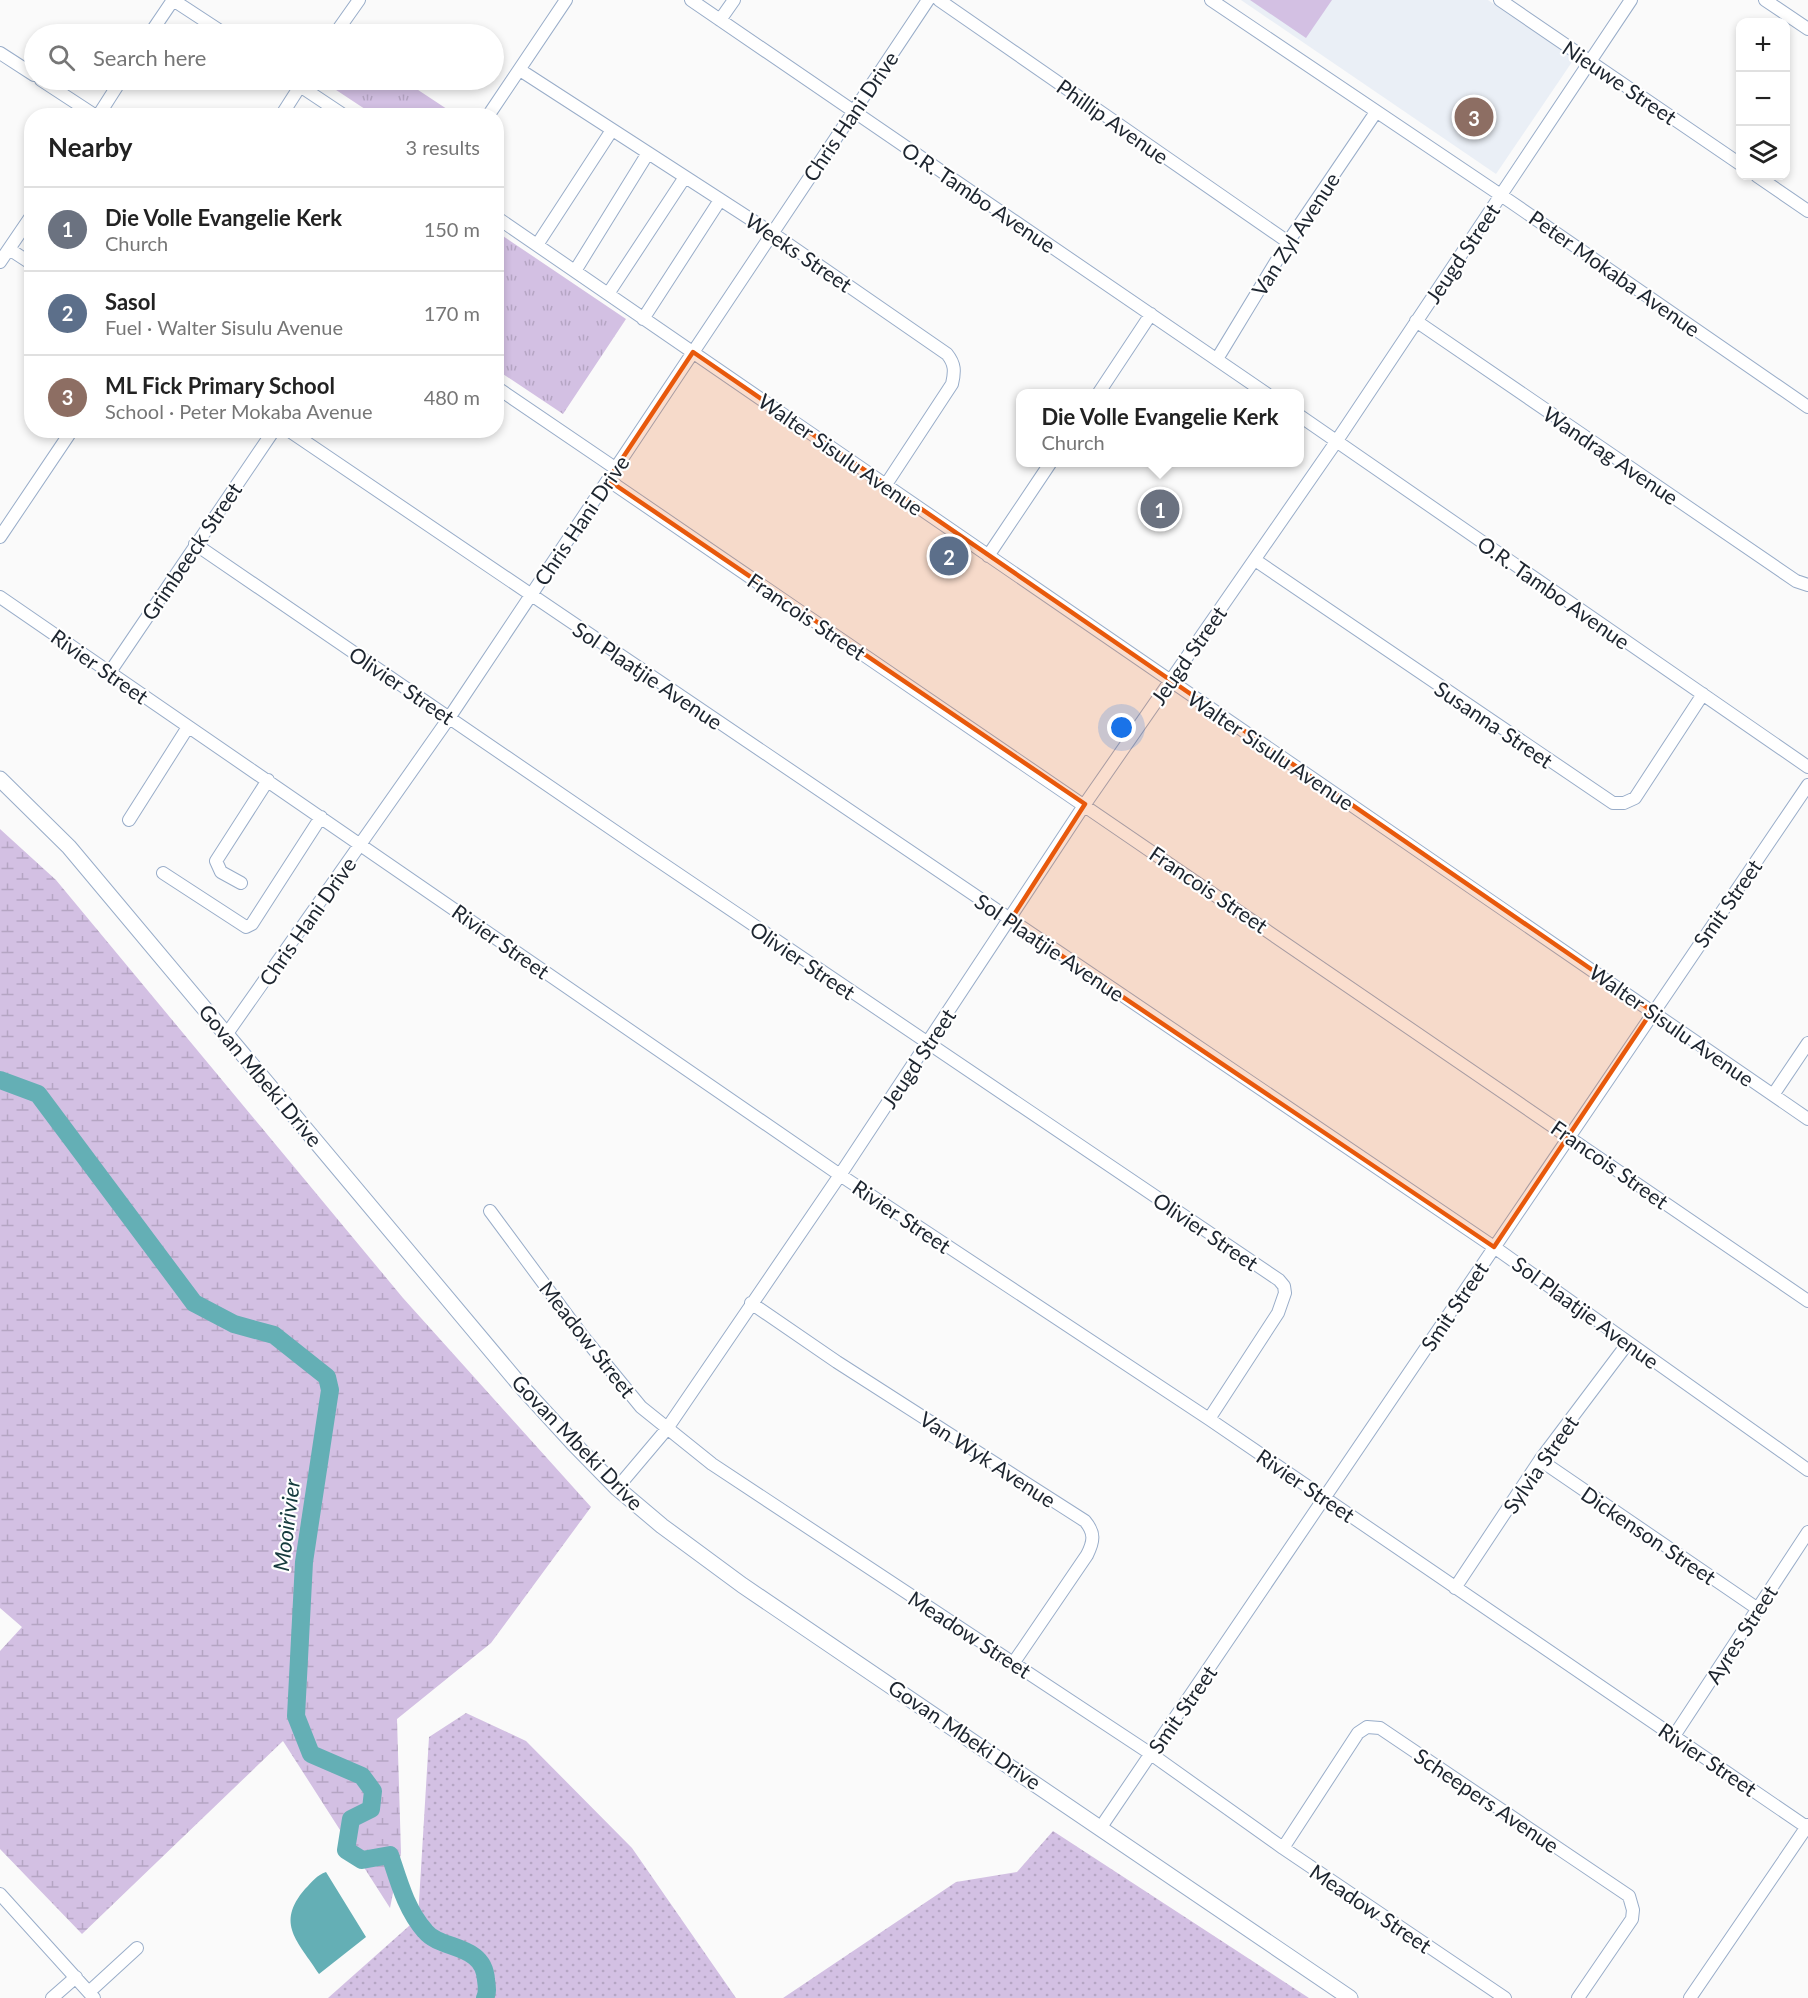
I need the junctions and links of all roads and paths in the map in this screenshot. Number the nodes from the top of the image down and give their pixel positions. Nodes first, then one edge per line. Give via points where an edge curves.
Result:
1 (173, 0) edge
2 (359, 0) edge
3 (566, 0) edge
4 (691, 0) edge
5 (734, 0) edge
6 (928, 0) edge
7 (939, 0) edge
8 (1211, 0) edge
9 (1500, 0) edge
10 (1631, 0) edge
11 (1765, 0) edge
12 (720, 20) junction
13 (157, 24) edge
14 (210, 24) edge
15 (342, 24) edge
16 (1808, 29) edge
17 (0, 53) edge
18 (1590, 61) junction
19 (24, 69) edge
20 (520, 70) junction
21 (57, 90) edge
22 (114, 90) edge
23 (295, 90) edge
24 (310, 90) edge
25 (85, 108) edge
26 (102, 108) edge
27 (285, 108) edge
28 (334, 108) edge
29 (494, 108) edge
30 (853, 112) junction
31 (1376, 112) junction
32 (612, 130) junction
33 (648, 153) junction
34 (1736, 162) edge
35 (685, 177) junction
36 (1763, 180) edge
37 (1501, 195) junction
38 (720, 200) junction
39 (1808, 211) edge
40 (504, 222) edge
41 (24, 227) edge
42 (772, 233) junction
43 (1288, 242) junction
44 (537, 245) junction
45 (9, 249) junction
46 (24, 259) edge
47 (0, 262) edge
48 (575, 271) junction
49 (608, 294) junction
50 (1151, 314) junction
51 (643, 319) junction
52 (1416, 321) junction
53 (693, 352) junction
54 (1217, 358) junction
55 (1101, 389) edge
56 (1261, 389) edge
57 (504, 392) edge
58 (1808, 407) edge
59 (1304, 420) edge
60 (67, 438) edge
61 (268, 438) edge
62 (300, 438) edge
63 (1336, 442) junction
64 (1048, 467) edge
65 (615, 468) junction
66 (608, 480) junction
67 (885, 486) junction
68 (0, 537) edge
69 (195, 544) junction
70 (988, 556) junction
71 (1255, 561) junction
72 (1808, 585) edge
73 (530, 596) junction
74 (0, 597) edge
75 (110, 672) junction
76 (1170, 681) junction
77 (1703, 694) junction
78 (449, 718) junction
79 (188, 727) junction
80 (1808, 767) edge
81 (0, 779) edge
82 (268, 780) junction
83 (1808, 785) edge
84 (1085, 804) junction
85 (321, 818) junction
86 (129, 820) dead end
87 (361, 845) junction
88 (163, 873) dead end
89 (241, 883) dead end
90 (1010, 921) junction
91 (1652, 1011) junction
92 (226, 1035) junction
93 (1808, 1043) edge
94 (927, 1044) junction
95 (1773, 1095) junction
96 (1808, 1119) edge
97 (1569, 1135) junction
98 (840, 1175) junction
99 (490, 1211) dead end
100 (1494, 1247) junction
101 (1808, 1301) edge
102 (752, 1303) junction
103 (1628, 1343) junction
104 (1209, 1419) junction
105 (666, 1430) junction
106 (1540, 1460) junction
107 (1808, 1470) edge
108 (617, 1488) junction
109 (1326, 1498) junction
110 (1808, 1532) edge
111 (1455, 1588) junction
112 (1758, 1609) junction
113 (1014, 1662) junction
114 (1674, 1736) junction
115 (1151, 1754) junction
116 (1101, 1827) junction
117 (1807, 1827) edge
118 (1283, 1848) junction
119 (0, 1894) edge
120 (137, 1948) dead end
121 (76, 1977) junction
122 (92, 1995) edge
123 (52, 1998) edge
124 (1350, 1998) edge
125 (1505, 1998) edge
126 (1578, 1998) edge
127 (1690, 1998) edge

1 - 13 street
1 - 14 street
2 - 15 street
3 - 20 street
4 - 12 street, O.R. Tambo Avenue
5 - 12 street
6 - 30 street, Chris Hani Drive
7 - 43 street, Phillip Avenue
8 - 31 street, Peter Mokaba Avenue
9 - 18 street, Nieuwe Street
10 - 18 street, Jeugd Street
11 - 16 street
12 - 30 street, O.R. Tambo Avenue
17 - 19 street
18 - 34 street, Nieuwe Street
18 - 37 street, Jeugd Street
20 - 29 street
20 - 32 street, Weeks Street
21 - 25 street
22 - 26 street
23 - 27 street
24 - 28 street
30 - 42 street, Chris Hani Drive
30 - 50 street, O.R. Tambo Avenue
31 - 37 street, Peter Mokaba Avenue
31 - 43 street, Van Zyl Avenue
32 - 33 street, Weeks Street
32 - 44 street
33 - 35 street, Weeks Street
33 - 48 street
35 - 38 street, Weeks Street
35 - 49 street
36 - 39 street
37 - 52 street, Jeugd Street
37 - 58 street, Peter Mokaba Avenue
38 - 42 street, Weeks Street
38 - 51 street
40 - 44 street, Walter Sisulu Avenue
41 - 45 street
42 - 53 street, Chris Hani Drive
42 - 67 street, Weeks Street via 938,346 953,362 952,384
43 - 54 street, Van Zyl Avenue
44 - 48 street, Walter Sisulu Avenue
45 - 46 street
45 - 47 street
48 - 49 street, Walter Sisulu Avenue
49 - 51 street, Walter Sisulu Avenue
50 - 54 street, O.R. Tambo Avenue
50 - 55 street
51 - 53 street, Walter Sisulu Avenue
52 - 63 street, Jeugd Street
52 - 72 street, Wandrag Avenue via 1796,581
53 - 65 street, Chris Hani Drive
53 - 67 street, Walter Sisulu Avenue
54 - 56 street, O.R. Tambo Avenue
57 - 65 street
59 - 63 street, O.R. Tambo Avenue
60 - 68 street
61 - 69 street, Grimbeeck Street
62 - 73 street, Sol Plaatjie Avenue
63 - 71 street, Jeugd Street
63 - 77 street, O.R. Tambo Avenue
64 - 70 street
65 - 66 street, Chris Hani Drive
66 - 73 street, Chris Hani Drive
66 - 84 street, Francois Street
67 - 70 street, Walter Sisulu Avenue
69 - 75 street, Grimbeeck Street
69 - 78 street, Olivier Street
70 - 76 street, Walter Sisulu Avenue
71 - 76 street, Jeugd Street
71 - 77 street, Susanna Street via 1613,803 1635,798
73 - 78 street, Chris Hani Drive
73 - 90 street, Sol Plaatjie Avenue
74 - 75 street, Rivier Street
75 - 79 street, Rivier Street
76 - 84 street, Jeugd Street
76 - 91 street, Walter Sisulu Avenue
77 - 80 street, O.R. Tambo Avenue
78 - 87 street, Chris Hani Drive
78 - 94 street, Olivier Street
79 - 82 street, Rivier Street
79 - 86 street
81 - 92 main road, Govan Mbeki Drive via 69,847
82 - 85 street, Rivier Street
82 - 89 street via 216,861 221,872
83 - 91 street, Smit Street
84 - 90 street, Jeugd Street
84 - 97 street, Francois Street
85 - 87 street, Rivier Street
85 - 88 street via 252,924 246,927
87 - 92 street, Chris Hani Drive
87 - 98 street, Rivier Street
90 - 94 street, Jeugd Street
90 - 100 street, Sol Plaatjie Avenue
91 - 95 street, Walter Sisulu Avenue
91 - 97 street, Smit Street
92 - 108 main road, Govan Mbeki Drive via 520,1384
93 - 95 street
94 - 98 street, Jeugd Street
94 - 104 street, Olivier Street via 1284,1286 1284,1302 1278,1313
95 - 96 street, Walter Sisulu Avenue
97 - 100 street, Smit Street
97 - 101 street, Francois Street
98 - 102 street, Jeugd Street
98 - 104 street, Rivier Street
99 - 105 street, Meadow Street via 581,1334 641,1407
100 - 103 street, Sol Plaatjie Avenue
100 - 109 street, Smit Street
102 - 105 street, Jeugd Street
102 - 113 street, Van Wyk Avenue via 1090,1527 1094,1539 1088,1555
103 - 106 street, Sylvia Street
103 - 107 street, Sol Plaatjie Avenue
104 - 109 street, Rivier Street
105 - 108 street, Jeugd Street
105 - 113 street, Meadow Street
106 - 111 street, Sylvia Street
106 - 112 street, Dickenson Street
108 - 116 main road, Govan Mbeki Drive via 742,1585
109 - 111 street, Rivier Street
109 - 115 street, Smit Street
110 - 112 street, Ayres Street
111 - 114 street, Rivier Street
112 - 114 street, Ayres Street
113 - 115 street, Meadow Street
114 - 117 street, Rivier Street
115 - 116 street, Smit Street
115 - 118 street, Meadow Street
116 - 124 main road, Govan Mbeki Drive
117 - 127 street
118 - 125 street, Meadow Street
118 - 126 street, Scheepers Avenue via 1358,1733 1367,1727 1380,1728 1629,1896 1634,1910 1632,1919
119 - 121 street
120 - 122 street
121 - 122 street
121 - 123 street

